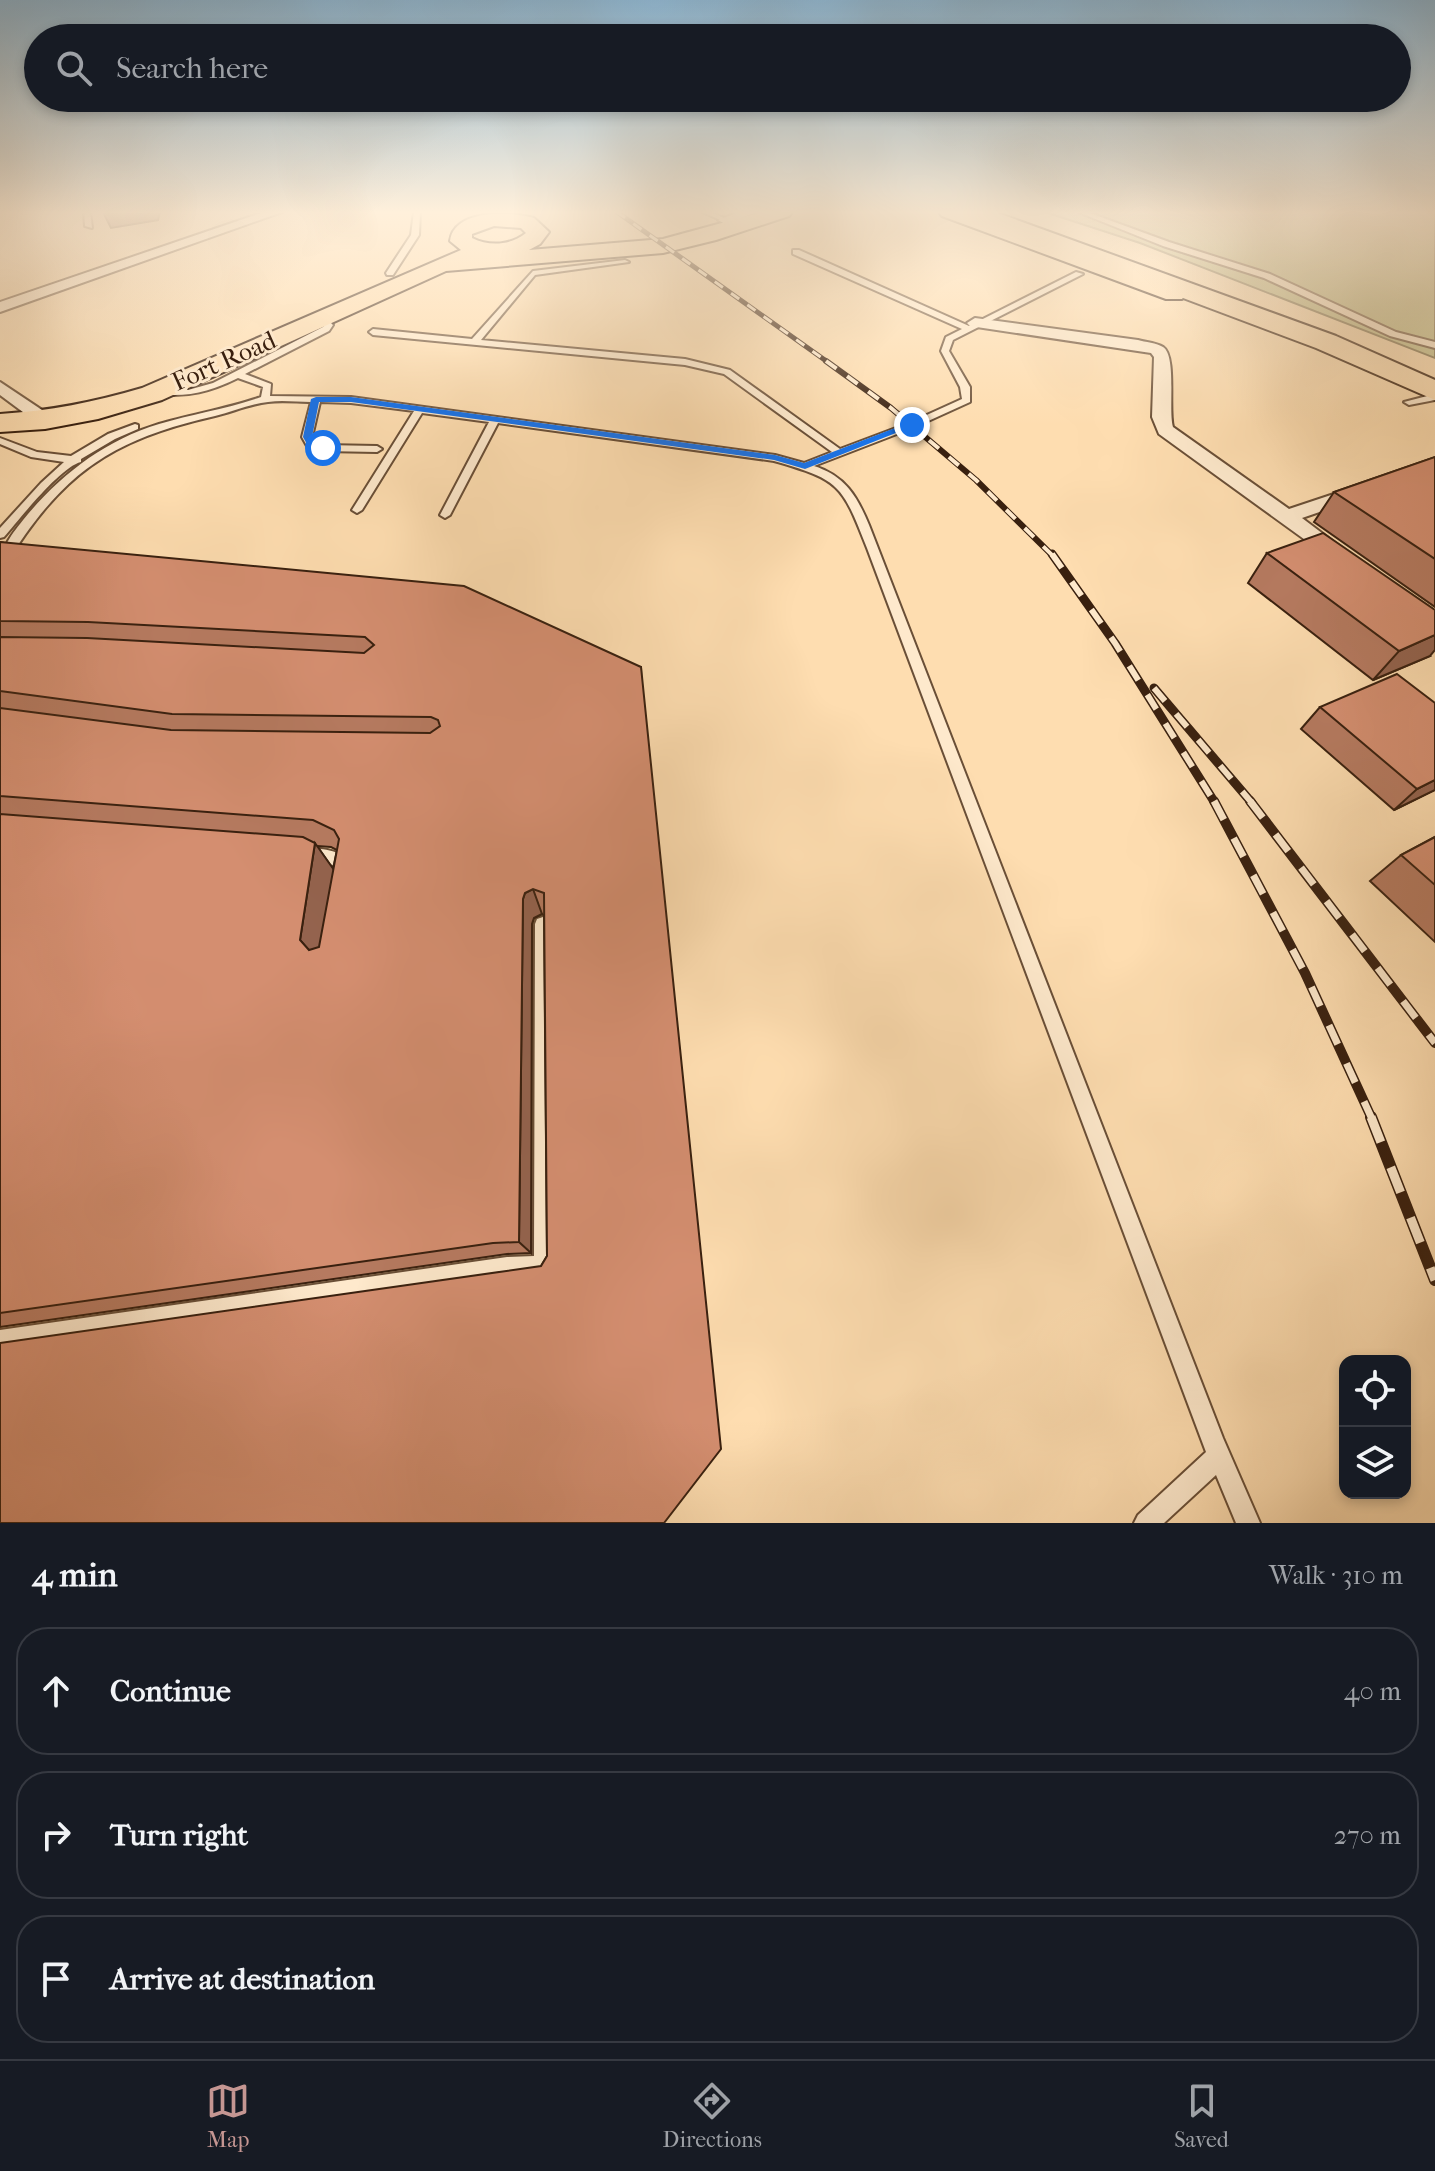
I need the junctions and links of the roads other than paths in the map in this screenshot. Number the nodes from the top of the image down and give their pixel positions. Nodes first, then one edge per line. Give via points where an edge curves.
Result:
1 (70, 283) edge
2 (367, 283) edge
3 (388, 283) edge
4 (524, 283) edge
5 (869, 283) edge
6 (1060, 283) edge
7 (1139, 283) edge
8 (1168, 283) edge
9 (1205, 283) edge
10 (1282, 283) edge
11 (0, 307) edge
12 (323, 317) junction
13 (971, 326) junction
14 (373, 332) dead end
15 (475, 341) junction
16 (1435, 345) edge
17 (241, 376) junction
18 (0, 387) edge
19 (1424, 390) edge
20 (158, 391) junction
21 (266, 396) junction
22 (316, 399) junction
23 (1435, 407) edge
24 (420, 409) junction
25 (0, 413) edge
26 (39, 415) junction
27 (495, 419) junction
28 (0, 423) edge
29 (0, 441) edge
30 (377, 449) dead end
31 (839, 453) junction
32 (71, 459) junction
33 (87, 463) junction
34 (805, 466) junction
35 (1372, 487) edge
36 (357, 510) dead end
37 (445, 515) dead end
38 (1287, 517) junction
39 (0, 535) edge
40 (0, 564) edge
41 (1361, 570) edge
42 (288, 854) edge
43 (341, 893) edge
44 (543, 924) edge
45 (0, 1341) edge
46 (1219, 1456) junction
47 (1146, 1523) edge
48 (1248, 1523) edge

1 - 11 street
2 - 26 main road, Fort Road via 129,388
3 - 12 main road, Fort Road
4 - 15 lane
5 - 13 lane
6 - 13 lane
7 - 19 main road
8 - 19 highway via 1311,336
9 - 19 highway via 1326,327
10 - 16 lane via 1393,334
12 - 17 lane via 326,329
12 - 20 main road, Fort Road
13 - 31 lane via 949,339 945,351 967,400
13 - 38 street via 1157,350 1162,356 1165,430
14 - 15 lane
15 - 31 lane via 685,362 727,372
17 - 20 lane via 193,393
17 - 21 lane via 268,386
18 - 26 street
19 - 23 lane
20 - 26 main road, Fort Road via 98,410
21 - 22 lane
21 - 32 lane via 152,421
21 - 33 lane via 144,431
22 - 24 lane
22 - 30 lane via 307,437 311,444
24 - 27 lane
24 - 36 lane
25 - 26 main road, Fort Road
26 - 28 main road, Fort Road
27 - 34 lane
27 - 37 lane
29 - 32 lane via 35,455
31 - 34 lane
32 - 33 lane
32 - 39 lane
33 - 40 lane via 15,535
34 - 46 lane via 831,475 851,495
35 - 38 street
38 - 41 street
42 - 43 lane via 340,860 345,865
44 - 45 lane via 544,1266 507,1267
46 - 47 lane
46 - 48 lane

